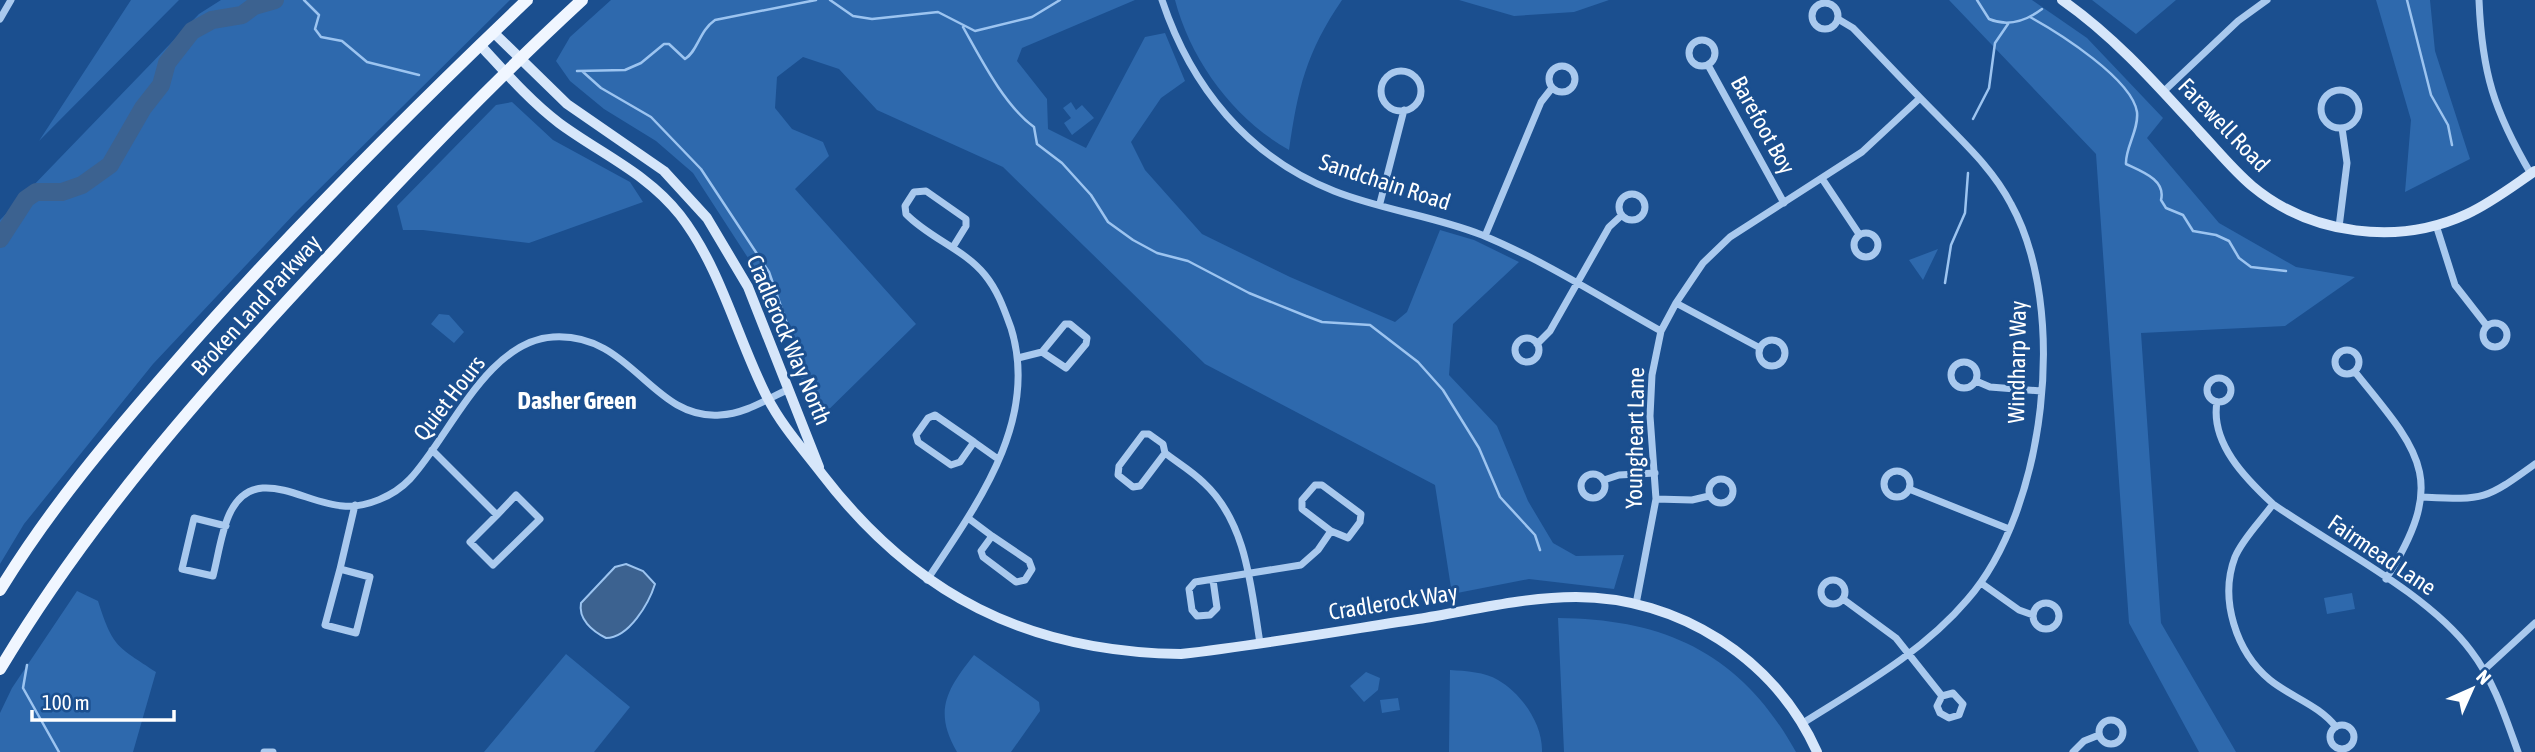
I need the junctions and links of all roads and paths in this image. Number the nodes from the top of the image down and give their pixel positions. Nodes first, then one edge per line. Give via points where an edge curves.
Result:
1 (527, 0) edge
2 (582, 0) edge
3 (1162, 0) edge
4 (2062, 0) edge
5 (2267, 0) edge
6 (2479, 0) edge
7 (6, 4) edge
8 (0, 19) edge
9 (1838, 19) dead end
10 (493, 32) junction
11 (480, 45) junction
12 (519, 59) junction
13 (1708, 65) dead end
14 (505, 72) junction
15 (1552, 88) dead end
16 (2163, 92) junction
17 (1920, 98) junction
18 (1404, 110) junction
19 (2342, 128) junction
20 (2533, 173) edge
21 (1823, 180) junction
22 (1784, 203) junction
23 (1380, 204) junction
24 (1622, 215) dead end
25 (2436, 225) junction
26 (2339, 227) junction
27 (1859, 234) dead end
28 (1485, 236) junction
29 (953, 247) junction
30 (1577, 284) junction
31 (1676, 303) junction
32 (2487, 326) dead end
33 (1661, 331) junction
34 (1538, 344) dead end
35 (1760, 348) dead end
36 (1042, 352) junction
37 (1018, 358) junction
38 (2355, 372) dead end
39 (1976, 381) dead end
40 (789, 389) junction
41 (2041, 391) junction
42 (768, 399) junction
43 (2217, 402) dead end
44 (974, 442) junction
45 (432, 450) junction
46 (1165, 453) junction
47 (998, 459) junction
48 (2535, 464) edge
49 (1655, 472) junction
50 (821, 473) junction
51 (1604, 480) dead end
52 (1909, 489) dead end
53 (1709, 496) dead end
54 (2422, 497) junction
55 (1656, 499) junction
56 (355, 505) junction
57 (2273, 505) junction
58 (497, 515) junction
59 (968, 518) junction
60 (226, 526) junction
61 (2010, 529) junction
62 (1331, 531) junction
63 (992, 536) junction
64 (340, 569) junction
65 (1248, 575) junction
66 (2386, 579) junction
67 (927, 580) junction
68 (1213, 580) junction
69 (1981, 583) junction
70 (0, 590) edge
71 (1843, 599) dead end
72 (1636, 604) junction
73 (2034, 615) dead end
74 (2535, 623) edge
75 (1259, 643) junction
76 (1909, 653) junction
77 (0, 670) edge
78 (2484, 670) junction
79 (1942, 696) dead end
80 (1802, 723) junction
81 (2336, 727) dead end
82 (2099, 735) dead end
83 (264, 752) edge
84 (273, 752) edge
85 (1817, 752) edge
86 (2073, 752) edge
87 (2518, 752) edge

1 - 10 main road, Broken Land Parkway
2 - 12 main road, Broken Land Parkway
3 - 23 street, Sandchain Road via 1194,75 1246,136 1279,162 1319,184
4 - 16 street, Farewell Road via 2114,41
5 - 16 street
6 - 20 street via 2490,92 2506,132
7 - 8 street
9 - 17 street, Windharp Way via 1853,27
10 - 11 main road, Broken Land Parkway
10 - 12 street, Cradlerock Way North
11 - 14 street, Cradlerock Way North
11 - 70 main road, Broken Land Parkway via 368,154 204,330 75,482
12 - 14 main road, Broken Land Parkway
12 - 40 street, Cradlerock Way North via 567,104 655,163 693,201 748,287
13 - 22 street, Barefoot Boy
14 - 42 street, Cradlerock Way North via 557,122 636,172 678,213 704,255
14 - 77 main road, Broken Land Parkway via 419,158 143,464 72,557
15 - 28 street via 1541,102
16 - 26 street, Farewell Road via 2251,186 2300,215
17 - 21 street, Youngheart Lane
17 - 41 street, Windharp Way via 1986,167 2021,224 2036,273
18 - 18 street via 1413,110 1420,101 1421,85 1411,76 1391,73 1381,82 1380,95 1386,103
18 - 23 street
19 - 19 street via 2327,123 2321,113 2322,101 2336,90 2353,95 2359,107 2355,120
19 - 26 street via 2347,163
20 - 25 street, Farewell Road via 2467,214
21 - 22 street, Youngheart Lane
21 - 27 street
22 - 31 street, Youngheart Lane via 1716,250
23 - 28 street, Sandchain Road
24 - 30 street via 1609,227
25 - 26 street, Farewell Road via 2382,233
25 - 32 street via 2455,285
28 - 30 street, Sandchain Road
29 - 29 street via 906,214 905,206 914,192 926,191 966,219
29 - 37 street via 983,272 996,290
30 - 33 street, Sandchain Road
30 - 34 street
31 - 33 street, Youngheart Lane
31 - 35 street
33 - 49 street, Youngheart Lane via 1650,395
36 - 36 street via 1065,324 1087,338 1066,368
36 - 37 street
37 - 47 street via 1017,409
38 - 54 street via 2407,437 2417,461
39 - 41 street via 1990,387
40 - 42 street, Quiet Hours
40 - 50 street, Cradlerock Way North
41 - 61 street, Windharp Way via 2031,461
42 - 45 street, Quiet Hours via 720,415 688,411 608,349 575,338 540,338 520,346 495,367
42 - 50 street, Cradlerock Way North
43 - 57 street, Fairmead Lane via 2217,422 2230,454
44 - 44 street via 935,415 916,435 918,442 955,465
44 - 47 street
45 - 56 street, Quiet Hours via 400,487
45 - 58 street
46 - 46 street via 1140,486 1133,487 1118,475 1119,466 1143,434 1163,444
46 - 65 street via 1205,483 1222,505 1237,533
47 - 59 street
48 - 54 street via 2499,491 2481,498
49 - 51 street
49 - 55 street, Youngheart Lane
50 - 67 street, Cradlerock Way North via 852,513 897,558
52 - 61 street
53 - 55 street
54 - 66 street via 2411,538
55 - 72 street, Youngheart Lane
56 - 60 street, Quiet Hours via 333,505 280,488 257,489 234,507
56 - 64 street
57 - 66 street, Fairmead Lane
57 - 81 street via 2235,558 2230,581 2233,622 2244,648 2262,672
58 - 58 street via 470,542 493,565 540,519 516,495
59 - 63 street
59 - 67 street
60 - 60 street, Quiet Hours via 213,576 182,569 194,518
61 - 69 street, Windharp Way
62 - 62 street via 1302,509 1302,500 1315,485 1322,485 1361,514 1348,538
62 - 65 street via 1301,565
63 - 63 street via 1029,561 1032,569 1025,580 1017,582 983,557 981,551
64 - 64 street via 326,625 356,633 370,577
65 - 68 street
65 - 75 street
66 - 78 street, Fairmead Lane via 2445,623
67 - 75 street, Cradlerock Way via 992,615 1081,645 1181,654
68 - 68 street via 1195,582 1189,589 1192,610 1198,617 1217,608
69 - 73 street
69 - 76 street, Windharp Way
71 - 76 street via 1888,631
72 - 75 street, Cradlerock Way via 1595,597 1553,598
72 - 80 street, Cradlerock Way via 1693,625 1730,646 1763,673
74 - 78 street
76 - 79 street
76 - 80 street, Windharp Way
78 - 87 street, Fairmead Lane
80 - 85 street, Cradlerock Way
82 - 86 street
83 - 84 street

